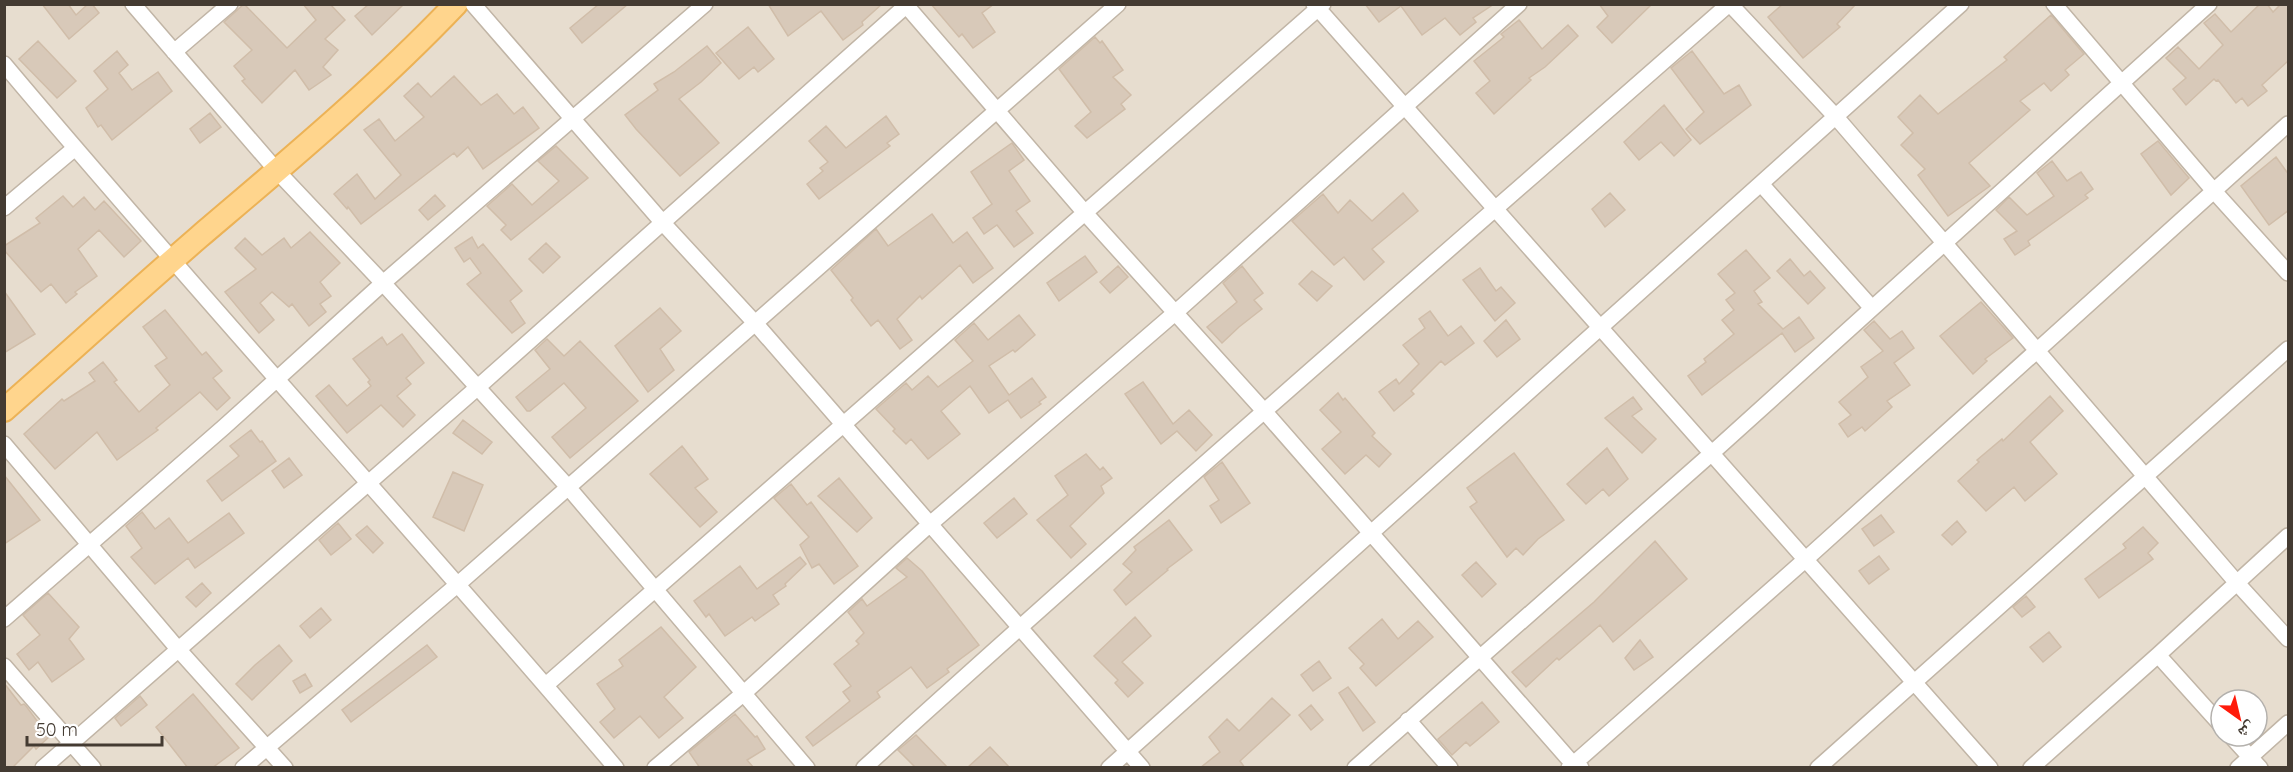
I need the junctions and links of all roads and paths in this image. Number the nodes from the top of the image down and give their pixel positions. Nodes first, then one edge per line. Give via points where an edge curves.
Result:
1 (133, 4) edge
2 (230, 4) edge
3 (456, 4) edge
4 (473, 4) edge
5 (705, 4) edge
6 (1118, 4) edge
7 (1519, 4) edge
8 (1730, 4) edge
9 (1961, 4) edge
10 (2054, 4) edge
11 (2209, 4) edge
12 (906, 5) edge
13 (1318, 6) edge
14 (174, 52) junction
15 (4, 64) edge
16 (2121, 82) junction
17 (1405, 107) junction
18 (996, 112) junction
19 (1836, 117) junction
20 (573, 120) junction
21 (2286, 130) edge
22 (75, 148) junction
23 (277, 171) junction
24 (1762, 185) junction
25 (2213, 190) junction
26 (4, 208) edge
27 (1494, 210) junction
28 (1086, 214) junction
29 (663, 223) junction
30 (1943, 244) junction
31 (171, 261) junction
32 (2289, 273) edge
33 (383, 283) junction
34 (1872, 307) junction
35 (1176, 312) junction
36 (756, 324) junction
37 (1600, 326) junction
38 (2289, 349) edge
39 (2036, 350) junction
40 (276, 380) junction
41 (478, 387) junction
42 (4, 410) edge
43 (1265, 412) junction
44 (843, 424) junction
45 (4, 444) edge
46 (1712, 453) junction
47 (2145, 477) junction
48 (368, 483) junction
49 (568, 487) junction
50 (929, 525) junction
51 (1372, 533) junction
52 (2289, 536) edge
53 (90, 544) junction
54 (1806, 559) junction
55 (2237, 583) junction
56 (457, 585) junction
57 (656, 589) junction
58 (4, 619) edge
59 (1019, 627) junction
60 (2289, 639) edge
61 (178, 649) junction
62 (2158, 655) junction
63 (1479, 658) junction
64 (4, 666) edge
65 (1915, 683) junction
66 (546, 685) junction
67 (744, 693) junction
68 (2209, 712) edge
69 (1408, 720) junction
70 (2289, 723) edge
71 (71, 743) junction
72 (266, 746) junction
73 (2242, 748) edge
74 (1127, 751) junction
75 (2255, 762) edge
76 (1574, 766) edge
77 (43, 768) edge
78 (93, 768) edge
79 (243, 768) edge
80 (285, 768) edge
81 (616, 768) edge
82 (655, 768) edge
83 (807, 768) edge
84 (864, 768) edge
85 (1109, 768) edge
86 (1142, 768) edge
87 (1354, 768) edge
88 (1450, 768) edge
89 (1818, 768) edge
90 (1990, 768) edge
91 (2031, 768) edge
92 (2238, 768) edge

1 - 14 street
2 - 14 street
3 - 23 main road via 406,57
4 - 20 street
5 - 20 street
6 - 18 street
7 - 17 street
8 - 19 street
8 - 27 street
9 - 19 street
10 - 16 street
11 - 16 street
12 - 18 street
12 - 29 street
13 - 17 street
13 - 28 street
14 - 23 street
15 - 22 street
16 - 25 street
16 - 30 street
17 - 27 street
17 - 35 street
18 - 28 street
18 - 36 street
19 - 24 street
19 - 30 street
20 - 29 street
20 - 33 street
21 - 25 street
22 - 26 street
22 - 31 street
23 - 31 main road
23 - 33 street
24 - 34 street
24 - 37 street
25 - 32 street
25 - 39 street
27 - 37 street
27 - 43 street
28 - 35 street
28 - 44 street
29 - 36 street
29 - 41 street
30 - 34 street
30 - 39 street
31 - 40 street
31 - 42 main road
33 - 40 street
33 - 41 street
34 - 46 street
35 - 43 street
35 - 50 street
36 - 44 street
36 - 49 street
37 - 46 street
37 - 51 street
38 - 47 street
39 - 47 street
39 - 54 street
40 - 48 street
40 - 53 street
41 - 48 street
41 - 49 street
43 - 51 street
43 - 59 street
44 - 50 street
44 - 57 street
45 - 53 street
46 - 54 street
46 - 63 street
47 - 55 street
47 - 65 street
48 - 56 street
48 - 61 street
49 - 56 street
49 - 57 street
50 - 59 street
50 - 67 street
51 - 63 street
51 - 74 street
52 - 55 street
53 - 58 street
53 - 61 street
54 - 65 street
54 - 76 street
55 - 60 street
55 - 62 street
56 - 66 street
56 - 72 street
57 - 66 street
57 - 67 street
59 - 74 street
59 - 84 street
61 - 71 street
61 - 72 street
62 - 68 street
62 - 91 street
63 - 69 street
63 - 76 street
64 - 71 street
65 - 89 street
65 - 90 street
66 - 81 street
67 - 82 street
67 - 83 street
69 - 87 street
69 - 88 street
70 - 75 street
71 - 77 street
71 - 78 street
72 - 79 street
72 - 80 street
73 - 75 street
74 - 85 street
74 - 86 street
75 - 92 street

